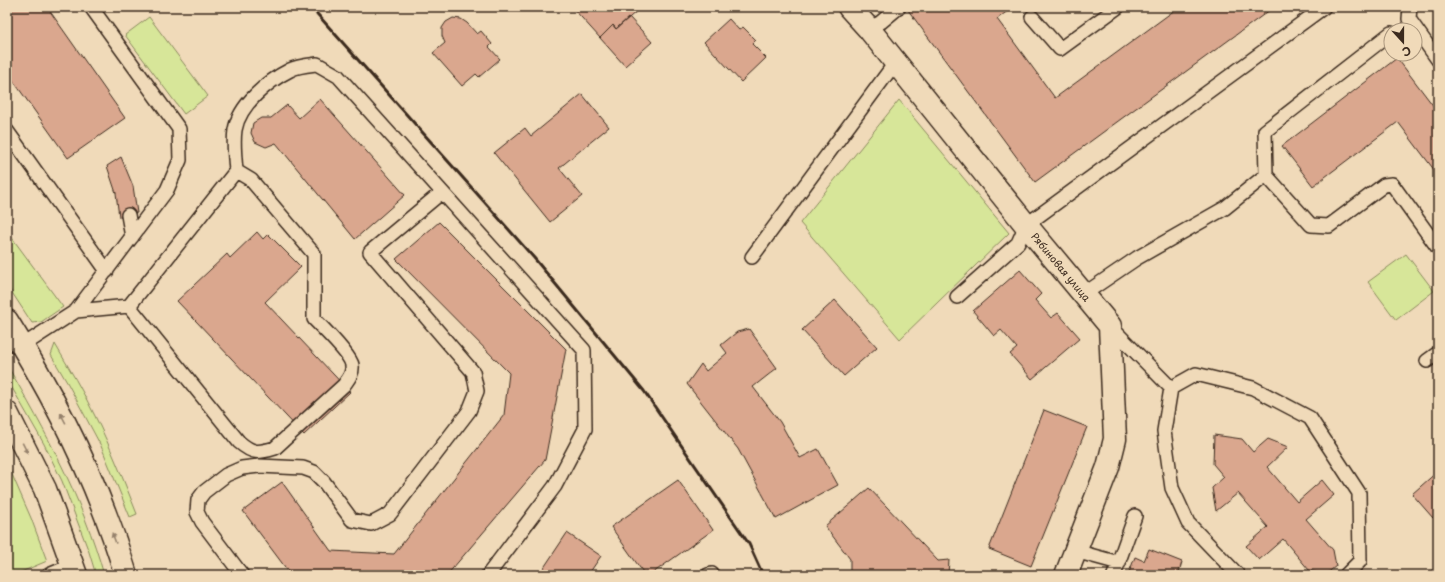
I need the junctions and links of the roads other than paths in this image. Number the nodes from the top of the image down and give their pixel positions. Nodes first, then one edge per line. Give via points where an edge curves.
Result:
1 (91, 7) edge
2 (849, 7) edge
3 (899, 7) edge
4 (1118, 7) edge
5 (1324, 7) edge
6 (1410, 13) edge
7 (1032, 17) dead end
8 (1402, 22) edge
9 (869, 29) junction
10 (1383, 39) edge
11 (1438, 60) edge
12 (895, 63) junction
13 (7, 131) edge
14 (236, 171) junction
15 (1266, 175) junction
16 (442, 192) junction
17 (128, 215) dead end
18 (1026, 226) junction
19 (132, 237) junction
20 (1438, 248) edge
21 (752, 257) dead end
22 (107, 271) junction
23 (1084, 294) junction
24 (957, 297) dead end
25 (129, 306) junction
26 (76, 311) junction
27 (7, 321) edge
28 (1110, 326) junction
29 (22, 346) junction
30 (1438, 353) edge
31 (1427, 361) dead end
32 (1171, 388) junction
33 (7, 413) edge
34 (260, 453) junction
35 (259, 466) junction
36 (1135, 516) dead end
37 (1075, 551) junction
38 (1116, 569) edge
39 (75, 570) edge
40 (49, 575) edge
41 (126, 575) edge
42 (242, 575) edge
43 (488, 575) edge
44 (1066, 575) edge
45 (1238, 575) edge
46 (1346, 575) edge

1 - 19 lane via 179,129 180,160 168,190
2 - 9 street, Рябиновая улица
3 - 9 lane
4 - 7 lane via 1060,49
5 - 18 lane
6 - 8 lane
6 - 11 lane
9 - 12 street, Рябиновая улица
10 - 15 lane via 1265,131
12 - 18 street, Рябиновая улица
12 - 21 lane
13 - 22 lane
14 - 16 lane via 235,129 244,109 263,88 291,69 317,64 338,76
14 - 25 lane
14 - 34 lane via 251,180 314,254 314,319 352,364 351,375 344,385 275,448
15 - 20 lane via 1311,225 1329,226 1384,185 1392,184
15 - 23 lane via 1225,208 1137,258
16 - 35 lane via 370,252 473,372 477,391 469,411 390,514 371,524 352,520 314,472 303,468
16 - 43 lane via 584,350 585,429 555,486
17 - 19 lane
18 - 23 street, Рябиновая улица
18 - 24 lane via 1018,243
19 - 22 lane
22 - 26 lane
23 - 28 street, Рябиновая улица
25 - 26 lane
25 - 34 lane via 240,442 248,450
26 - 29 lane
27 - 29 street
28 - 32 lane
28 - 37 street via 1115,439 1108,467
41 -> 29 street via 89,472 45,384
30 - 31 lane
32 - 45 lane via 1164,432 1172,488 1188,523
32 - 46 lane via 1196,374 1253,388 1310,418 1359,493 1360,561
33 -> 39 street via 45,489
34 - 35 lane
35 - 42 lane via 242,468 226,475 198,500 197,512 202,522
36 - 38 lane
37 - 38 lane
37 - 44 street
39 - 40 lane

